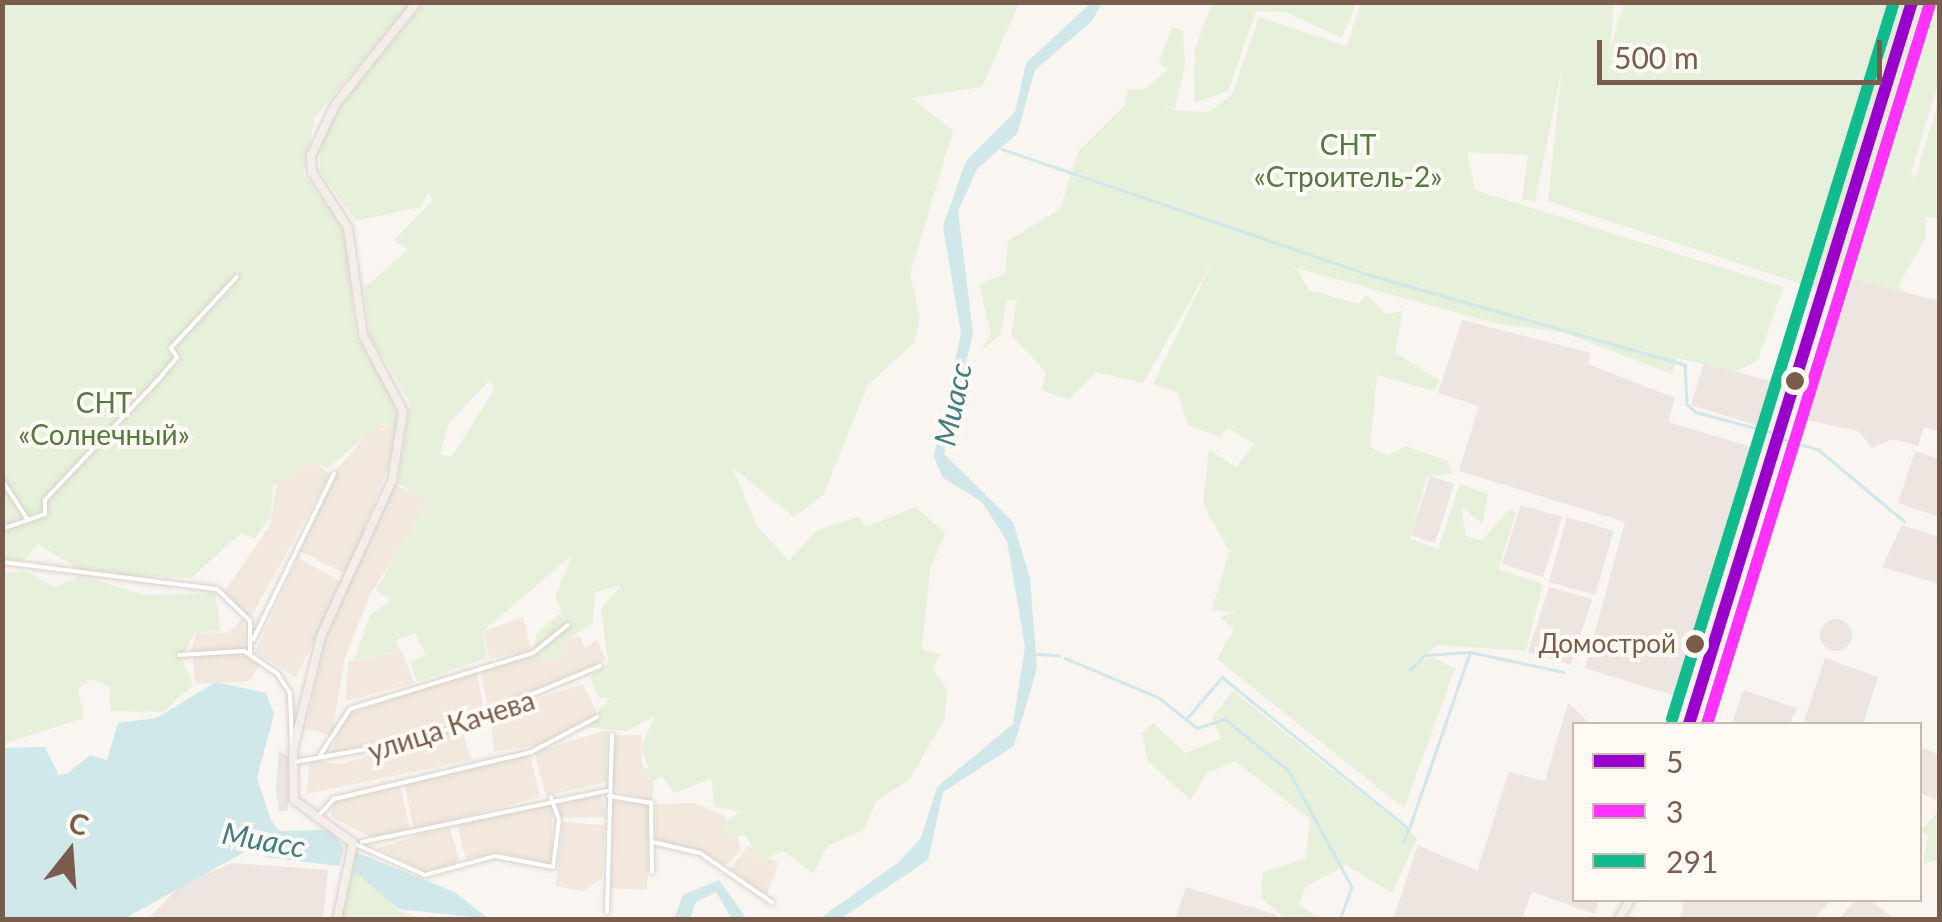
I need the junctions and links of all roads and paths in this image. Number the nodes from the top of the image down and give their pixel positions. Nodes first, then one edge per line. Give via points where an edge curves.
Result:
1 (417, 2) edge
2 (1912, 2) edge
3 (238, 277) dead end
4 (334, 474) dead end
5 (2, 480) edge
6 (28, 520) junction
7 (2, 528) edge
8 (2, 562) edge
9 (568, 625) dead end
10 (251, 644) junction
11 (250, 652) junction
12 (179, 655) dead end
13 (600, 666) dead end
14 (596, 717) dead end
15 (1690, 722) edge
16 (612, 734) dead end
17 (293, 750) junction
18 (320, 757) junction
19 (296, 762) junction
20 (608, 794) junction
21 (551, 797) junction
22 (320, 814) junction
23 (653, 842) junction
24 (356, 845) junction
25 (652, 872) dead end
26 (773, 903) dead end
27 (607, 912) dead end
28 (338, 920) edge

1 - 17 main road via 335,104 311,156 312,172 348,228 363,335 400,403 392,480 321,636
2 - 15 main road
3 - 6 street via 171,348 177,357 158,380 45,500 45,514
4 - 10 street
5 - 6 street
6 - 7 street
8 - 10 street via 217,590 250,621
9 - 18 street via 534,652 350,709
10 - 11 street
11 - 12 street
11 - 17 street via 286,683
13 - 18 street, улица Качева via 428,738
14 - 22 street via 531,752 334,799
16 - 20 street
17 - 19 main road
18 - 19 street, улица Качева
19 - 22 main road via 292,795
20 - 21 street
20 - 23 street via 651,803
20 - 27 street
21 - 24 street
21 - 24 street via 559,820 553,868 496,856 426,876
22 - 24 main road
23 - 25 street
23 - 26 street via 700,853
24 - 28 main road

